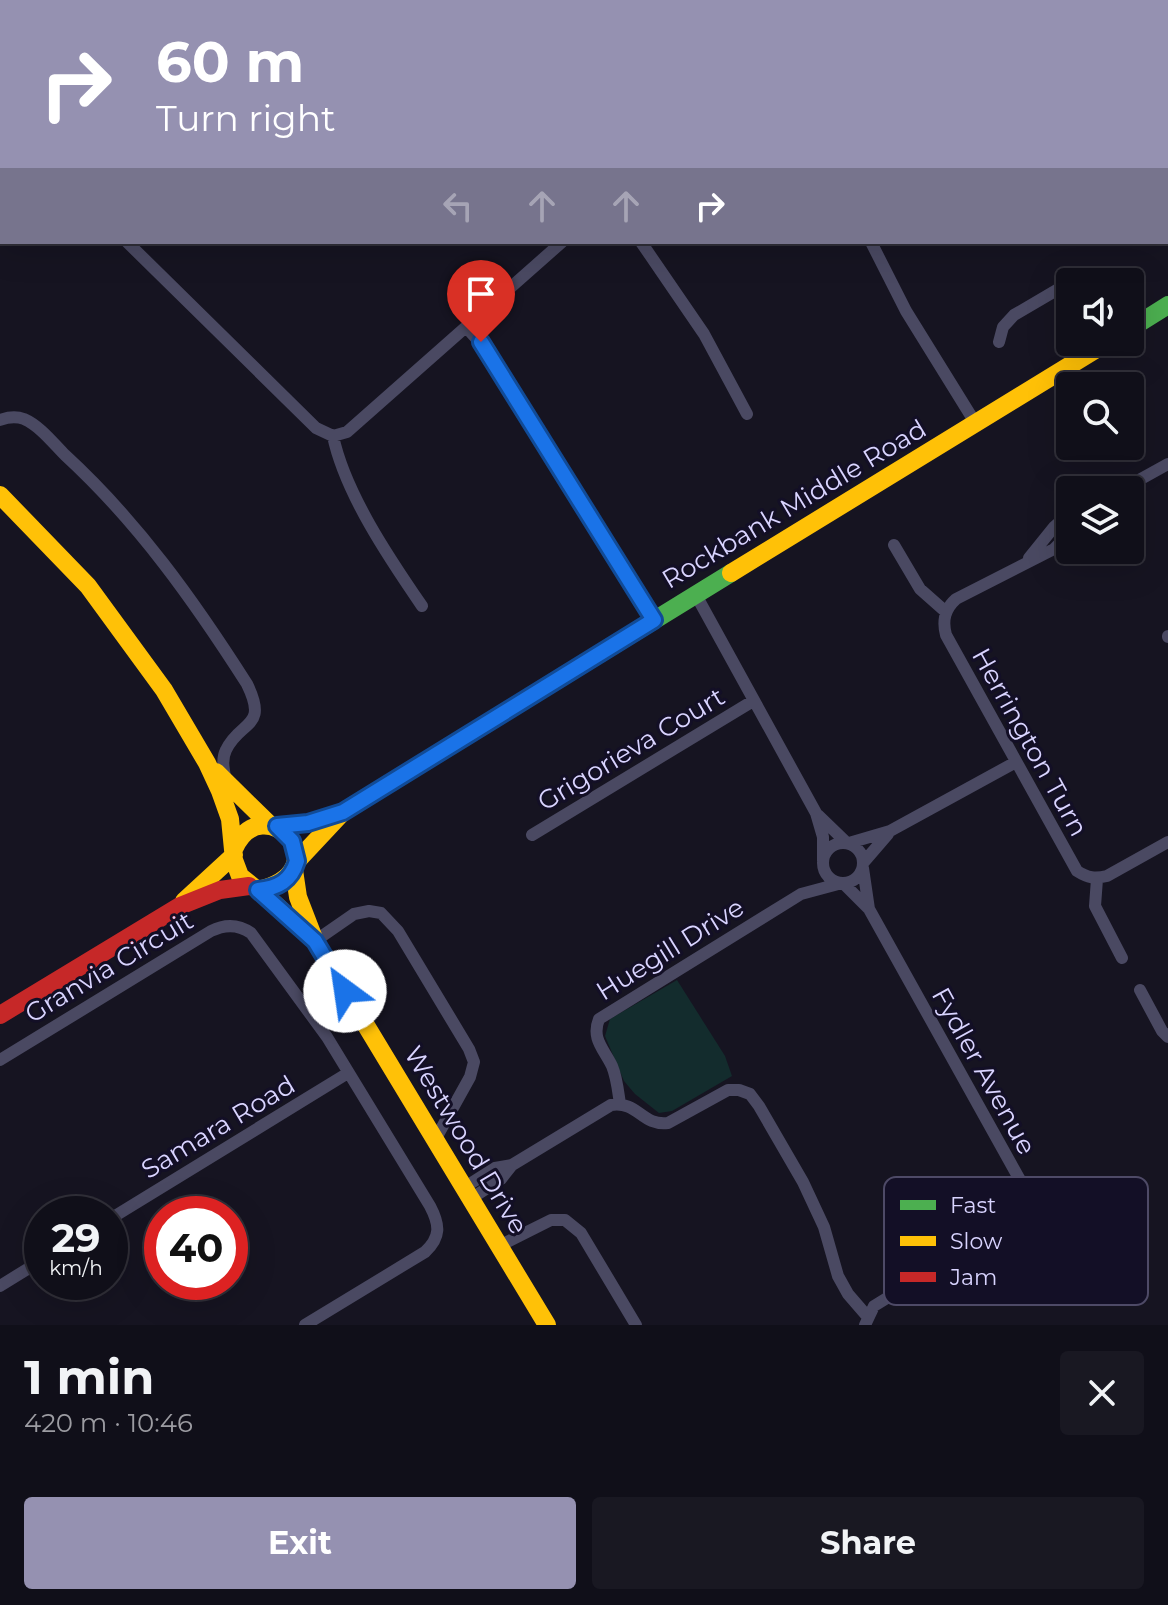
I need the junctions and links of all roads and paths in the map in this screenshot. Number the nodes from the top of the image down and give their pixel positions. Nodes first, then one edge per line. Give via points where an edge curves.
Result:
1 (129, 244) edge
2 (560, 244) edge
3 (642, 244) edge
4 (872, 244) edge
5 (1056, 289) edge
6 (1168, 305) edge
7 (1144, 320) edge
8 (466, 327) junction
9 (999, 342) dead end
10 (1085, 356) edge
11 (747, 414) dead end
12 (0, 420) edge
13 (976, 424) junction
14 (333, 436) junction
15 (1168, 464) edge
16 (1144, 477) edge
17 (0, 495) edge
18 (1056, 525) edge
19 (894, 545) dead end
20 (1056, 547) edge
21 (1024, 562) junction
22 (696, 595) junction
23 (422, 606) dead end
24 (946, 612) junction
25 (654, 620) junction
26 (753, 701) junction
27 (1016, 762) junction
28 (208, 764) junction
29 (226, 782) junction
30 (343, 812) junction
31 (816, 813) junction
32 (273, 825) junction
33 (890, 831) junction
34 (532, 835) dead end
35 (1168, 842) edge
36 (848, 843) junction
37 (234, 852) junction
38 (823, 862) junction
39 (863, 864) junction
40 (296, 866) junction
41 (1097, 879) junction
42 (842, 883) junction
43 (254, 888) junction
44 (801, 894) junction
45 (180, 906) junction
46 (869, 909) junction
47 (315, 941) junction
48 (1122, 958) dead end
49 (1140, 990) dead end
50 (0, 1015) edge
51 (1168, 1037) edge
52 (0, 1060) edge
53 (348, 1073) junction
54 (620, 1104) junction
55 (435, 1140) junction
56 (1018, 1177) edge
57 (469, 1192) junction
58 (128, 1208) edge
59 (499, 1246) junction
60 (24, 1271) edge
61 (0, 1286) edge
62 (884, 1299) edge
63 (866, 1321) edge
64 (305, 1325) edge
65 (547, 1325) edge
66 (636, 1325) edge

1 - 14 street via 316,428
2 - 8 street
3 - 11 street via 704,334
4 - 13 street via 906,311
5 - 9 street via 1006,322
6 - 7 street
8 - 14 street via 347,432
8 - 25 street via 492,356
10 - 13 street, Rockbank Middle Road
12 - 29 street via 16,417 36,427 125,516 192,599 247,684 255,713 227,747
13 - 22 street, Rockbank Middle Road
14 - 23 street via 343,471 381,544
15 - 16 street
17 - 28 street via 106,609
18 - 21 street
19 - 24 street via 920,589
20 - 21 street
21 - 24 street via 956,599
22 - 25 street, Rockbank Middle Road
22 - 26 street
24 - 27 street, Herrington Turn via 946,635
25 - 30 street, Rockbank Middle Road
26 - 31 street
26 - 34 street, Grigorieva Court
27 - 33 street
27 - 41 street, Herrington Turn via 1070,861 1077,871
28 - 29 street
28 - 37 street via 230,819
29 - 32 street
30 - 32 street, Rockbank Middle Road via 308,823
30 - 40 street, Rockbank Middle Road
31 - 36 street
31 - 38 street
32 - 37 street via 243,834
32 - 40 street via 292,841
33 - 36 street
33 - 39 street
35 - 41 street
36 - 38 street via 828,849
36 - 39 street via 859,851
37 - 43 street via 236,870
37 - 45 street
38 - 42 street via 831,878
38 - 44 street, Huegill Drive
39 - 42 street via 859,876
39 - 46 street, Fydler Avenue
40 - 43 street via 278,886
40 - 47 street, Westwood Drive via 298,897
41 - 48 street via 1095,906
42 - 44 street, Huegill Drive
42 - 46 street, Fydler Avenue
43 - 45 street via 220,890
43 - 47 street, Westwood Drive
44 - 54 street, Huegill Drive via 599,1019 596,1039 612,1066
45 - 50 street
46 - 56 street, Fydler Avenue
47 - 55 street, Westwood Drive
47 - 55 street via 354,914 369,911 381,913 398,931 474,1062
49 - 51 street
52 - 53 street, Granvia Circuit via 229,925 248,930 259,941
53 - 58 street, Samara Road
53 - 64 street, Granvia Circuit via 439,1229 425,1252
54 - 57 street via 512,1165 495,1168
54 - 63 street via 660,1124 728,1090 750,1094 803,1182 838,1276
55 - 57 street, Westwood Drive
57 - 59 street, Westwood Drive
59 - 65 street, Westwood Drive
59 - 66 street via 551,1220 565,1220 581,1233
60 - 61 street
62 - 63 street, Fydler Avenue

